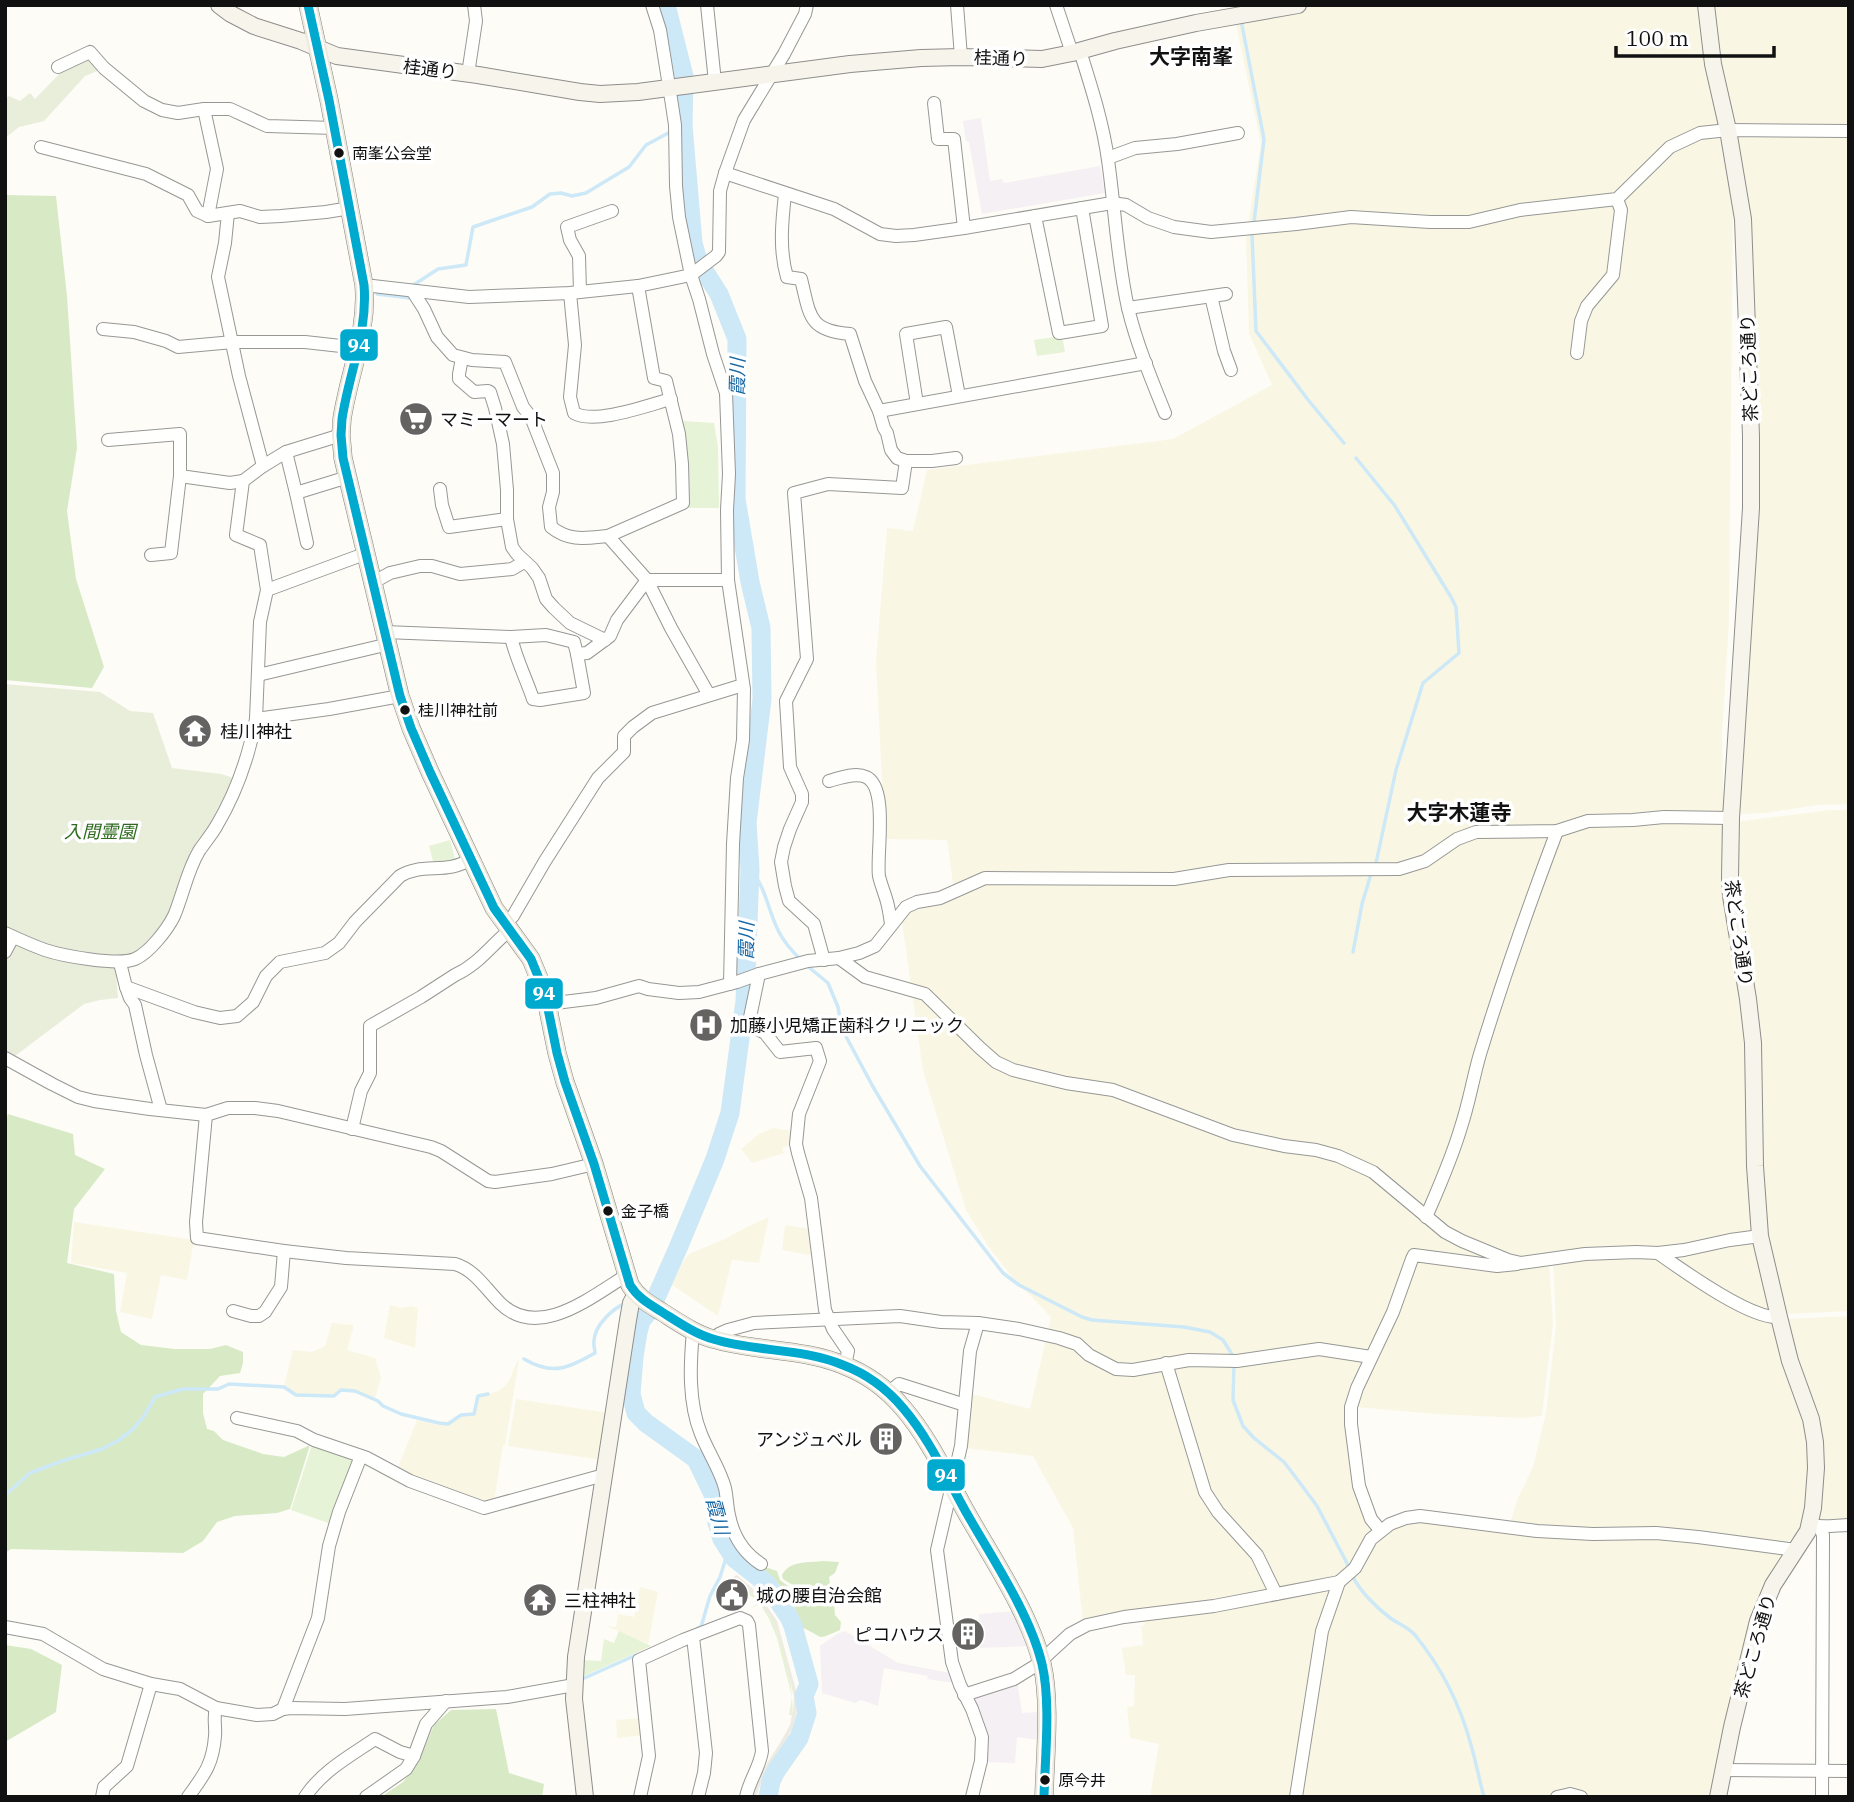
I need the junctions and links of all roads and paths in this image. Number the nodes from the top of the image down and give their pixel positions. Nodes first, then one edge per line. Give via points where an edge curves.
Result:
1 (219, 5) edge
2 (308, 5) edge
3 (474, 5) edge
4 (652, 5) edge
5 (707, 5) edge
6 (807, 5) edge
7 (957, 5) edge
8 (1056, 5) edge
9 (1298, 5) edge
10 (1706, 5) edge
11 (317, 48) junction
12 (1076, 52) junction
13 (961, 57) junction
14 (58, 68) dead end
15 (468, 74) junction
16 (772, 75) junction
17 (707, 83) junction
18 (670, 88) junction
19 (934, 103) dead end
20 (204, 109) junction
21 (335, 128) junction
22 (1728, 130) junction
23 (1849, 131) edge
24 (1238, 133) dead end
25 (41, 147) dead end
26 (1108, 158) junction
27 (725, 173) junction
28 (785, 194) junction
29 (1617, 200) junction
30 (1112, 203) junction
31 (350, 208) junction
32 (1082, 208) junction
33 (612, 211) dead end
34 (228, 212) junction
35 (208, 216) junction
36 (1035, 216) junction
37 (964, 228) junction
38 (691, 275) junction
39 (364, 285) junction
40 (638, 286) junction
41 (413, 292) junction
42 (575, 292) junction
43 (1226, 294) dead end
44 (1211, 296) junction
45 (1128, 308) junction
46 (103, 329) dead end
47 (233, 342) junction
48 (359, 348) junction
49 (1577, 353) dead end
50 (463, 358) junction
51 (1146, 363) junction
52 (1231, 370) dead end
53 (960, 396) junction
54 (671, 399) junction
55 (917, 404) junction
56 (879, 411) junction
57 (1166, 414) dead end
58 (341, 435) junction
59 (108, 440) dead end
60 (286, 452) junction
61 (956, 458) dead end
62 (906, 461) junction
63 (263, 466) junction
64 (180, 476) junction
65 (348, 477) junction
66 (243, 481) junction
67 (440, 489) dead end
68 (296, 493) junction
69 (507, 519) junction
70 (608, 536) junction
71 (307, 543) dead end
72 (367, 553) junction
73 (151, 555) dead end
74 (524, 562) junction
75 (648, 580) junction
76 (728, 580) junction
77 (374, 582) junction
78 (267, 590) junction
79 (511, 637) junction
80 (387, 638) junction
81 (605, 640) junction
82 (577, 654) junction
83 (258, 675) junction
84 (743, 685) junction
85 (709, 695) junction
86 (400, 696) junction
87 (256, 719) junction
88 (829, 781) dead end
89 (1731, 818) junction
90 (1557, 831) junction
91 (470, 859) junction
92 (891, 924) junction
93 (508, 927) junction
94 (9, 935) edge
95 (5, 952) edge
96 (839, 958) junction
97 (824, 960) junction
98 (120, 963) junction
99 (756, 975) junction
100 (734, 983) junction
101 (126, 987) junction
102 (547, 1004) junction
103 (5, 1058) edge
104 (161, 1110) junction
105 (206, 1115) junction
106 (352, 1129) junction
107 (594, 1164) junction
108 (1426, 1217) junction
109 (1760, 1236) junction
110 (284, 1251) junction
111 (1658, 1254) junction
112 (1521, 1263) junction
113 (627, 1275) junction
114 (646, 1301) junction
115 (233, 1311) dead end
116 (1779, 1317) junction
117 (829, 1320) junction
118 (978, 1323) junction
119 (694, 1331) junction
120 (714, 1340) junction
121 (1371, 1357) junction
122 (1166, 1363) junction
123 (845, 1366) junction
124 (888, 1392) junction
125 (965, 1405) junction
126 (237, 1418) dead end
127 (361, 1456) junction
128 (604, 1475) junction
129 (952, 1486) junction
130 (1849, 1525) edge
131 (1815, 1526) junction
132 (1380, 1530) junction
133 (1796, 1550) junction
134 (761, 1564) dead end
135 (1339, 1582) junction
136 (1276, 1594) junction
137 (5, 1627) edge
138 (693, 1637) junction
139 (1041, 1660) junction
140 (151, 1684) junction
141 (574, 1685) junction
142 (964, 1695) junction
143 (446, 1701) junction
144 (216, 1709) junction
145 (283, 1709) junction
146 (414, 1756) junction
147 (1723, 1770) junction
148 (1822, 1770) junction
149 (1849, 1771) edge
150 (102, 1797) edge
151 (188, 1797) edge
152 (305, 1797) edge
153 (366, 1797) edge
154 (585, 1797) edge
155 (640, 1797) edge
156 (698, 1797) edge
157 (746, 1797) edge
158 (972, 1797) edge
159 (1044, 1797) edge
160 (1296, 1797) edge
161 (1558, 1797) edge
162 (1581, 1797) edge
163 (1718, 1797) edge
164 (1822, 1797) edge

1 - 11 street, 桂通り via 254,26
2 - 11 main road
3 - 15 street
4 - 18 street
5 - 17 street
6 - 16 street
7 - 13 street
8 - 12 street
9 - 12 street, 桂通り
10 - 22 street, 茶どころ通り
11 - 15 street, 桂通り via 337,56
11 - 21 main road
12 - 13 street, 桂通り via 1042,60
12 - 26 street via 1095,101
13 - 16 street, 桂通り via 850,64
14 - 20 street via 89,52 144,101 162,110
15 - 18 street, 桂通り via 600,94
16 - 17 street, 桂通り
16 - 27 street via 744,120
17 - 18 street, 桂通り
18 - 38 street via 676,186
19 - 37 street via 938,139 954,139
20 - 21 street via 230,109 267,126
20 - 35 street via 217,169
21 - 31 main road
22 - 23 street
22 - 29 street via 1700,133 1670,147
22 - 89 street, 茶どころ通り via 1743,219 1751,436 1751,508
24 - 26 street via 1135,148
25 - 35 street via 146,174 188,195 197,211
26 - 30 street
27 - 28 street
27 - 38 street via 720,191 719,252
28 - 37 street via 834,209 880,234
28 - 56 street via 782,229 787,277 801,279 816,325 850,334
29 - 30 street via 1520,210 1469,222 1351,217 1211,232 1174,227
29 - 49 street via 1621,210 1613,275 1587,306
30 - 32 street
30 - 45 street
31 - 34 street via 281,216
31 - 39 main road
32 - 36 street
32 - 36 street via 1102,326 1059,334
33 - 42 street via 567,227 579,256
34 - 35 street
34 - 47 street via 218,277
36 - 37 street
38 - 40 street
38 - 76 street via 726,393
39 - 41 street
39 - 48 main road
40 - 42 street
40 - 54 street via 654,378 666,381
41 - 42 street via 469,297
41 - 50 street via 437,337 453,355
42 - 54 street via 570,397 575,413 581,417 617,415
43 - 44 street
44 - 45 street
44 - 52 street
45 - 51 street
46 - 47 street via 134,332 178,347
47 - 48 street
47 - 63 street
48 - 58 main road via 344,403
50 - 69 street via 459,379 474,392 490,392 495,408 503,444
50 - 70 street via 505,362 553,473 551,527 569,538
51 - 53 street
51 - 57 street
53 - 55 street
53 - 55 street via 946,327 919,331 906,334
54 - 70 street via 681,447 683,503
55 - 56 street
56 - 62 street via 891,450
58 - 60 street
58 - 65 main road
59 - 64 street via 180,434
60 - 63 street
60 - 68 street
61 - 62 street
62 - 97 street via 902,488 828,484 794,493 807,659 786,701 790,767 802,802 781,862 789,901 814,924
63 - 66 street
64 - 66 street
64 - 73 street via 171,553
65 - 68 street
65 - 72 main road
66 - 78 street via 236,535 260,545
67 - 69 street via 449,527
68 - 71 street
69 - 74 street via 512,547
70 - 75 street
72 - 77 main road
72 - 78 street
74 - 77 street via 512,569 460,574 421,566
74 - 81 street via 539,578 546,599 570,623
75 - 76 street
75 - 81 street
75 - 85 street
76 - 84 street
77 - 80 main road
78 - 83 street via 260,622
79 - 80 street
79 - 82 street via 564,639 574,642
79 - 82 street via 533,699 584,693
80 - 83 street
80 - 86 main road
81 - 82 street via 587,653
83 - 87 street
84 - 85 street
84 - 100 street via 733,844
85 - 93 street via 652,713 624,736 624,752 598,778
86 - 87 street
86 - 91 main road
87 - 98 street via 231,798 198,852 174,916 142,954
88 - 92 street via 865,776 876,789 879,876
89 - 90 street via 1588,821
89 - 109 street, 茶どころ通り via 1731,896 1753,1043
90 - 92 street via 1476,832 1425,861 1399,869 1229,870 1174,879 985,878 906,907
90 - 108 street via 1483,1045 1462,1125
91 - 93 main road
91 - 101 street via 400,876 339,943 325,953 280,962 266,976 253,1002 237,1016 220,1018 194,1012
92 - 96 street via 875,946
93 - 102 main road via 531,959
93 - 106 street via 477,962 370,1026 370,1073
94 - 95 street
94 - 98 street via 46,950
96 - 97 street
96 - 108 street via 865,976 925,994 996,1062 1013,1070 1113,1090 1233,1135 1338,1156 1373,1172
97 - 99 street
98 - 101 street
99 - 100 street
99 - 117 street via 749,1022 780,1052 816,1048 820,1061 799,1114 796,1144 811,1198
100 - 102 street via 679,993 639,986 596,998
101 - 104 street via 135,1004
102 - 107 main road via 565,1082
103 - 104 street via 78,1097
104 - 105 street
105 - 106 street via 228,1108 255,1108
105 - 110 street via 197,1238
106 - 107 street via 441,1151 488,1181 517,1180
107 - 113 main road
108 - 112 street via 1462,1241
109 - 111 street
109 - 116 street, 茶どころ通り
110 - 113 street via 455,1264 471,1271 504,1307 527,1318 565,1310
110 - 115 street via 281,1287 265,1312 251,1317
111 - 112 street via 1585,1254
111 - 116 street via 1730,1300 1769,1318
112 - 121 street via 1497,1266 1414,1255
113 - 114 main road
114 - 119 main road
114 - 128 street via 631,1303
116 - 131 street, 茶どころ通り via 1815,1442
117 - 118 street via 900,1316
117 - 120 street via 747,1324 728,1329
117 - 123 street via 848,1352
118 - 122 street via 1059,1338 1116,1369
118 - 125 street via 970,1351
119 - 120 main road
119 - 134 street via 696,1419 726,1490 735,1535
120 - 123 main road
121 - 122 street via 1319,1349 1234,1361
121 - 132 street via 1350,1416 1359,1486
122 - 136 street via 1205,1492 1256,1555
123 - 124 main road
124 - 125 street via 899,1384
124 - 129 main road via 916,1424
125 - 129 street
126 - 127 street via 297,1431
127 - 128 street via 410,1481 484,1508
127 - 145 street via 329,1546 318,1618
128 - 141 street
129 - 139 main road via 1022,1611
129 - 142 street via 937,1560 952,1662
130 - 131 street
131 - 133 street, 茶どころ通り
131 - 148 street via 1822,1535
132 - 133 street via 1420,1516 1537,1531 1656,1533
132 - 135 street via 1355,1568
133 - 147 street, 茶どころ通り via 1773,1585 1758,1621
135 - 136 street
135 - 160 street via 1322,1631
136 - 139 street via 1087,1625
137 - 140 street via 43,1634 96,1666
138 - 155 street via 639,1660 649,1756
138 - 156 street via 706,1753
138 - 157 street via 737,1618 748,1623 762,1751
139 - 142 street via 1009,1681
139 - 159 main road
140 - 144 street via 180,1689
140 - 150 street via 127,1766 104,1787
141 - 143 street via 507,1697
141 - 154 street
142 - 158 street via 982,1737
143 - 145 street
143 - 146 street via 426,1724
144 - 145 street via 257,1715
144 - 151 street via 210,1765
146 - 152 street via 376,1739 333,1767
146 - 153 street via 397,1777
147 - 148 street
147 - 163 street, 茶どころ通り
148 - 149 street
148 - 164 street
161 - 162 street

